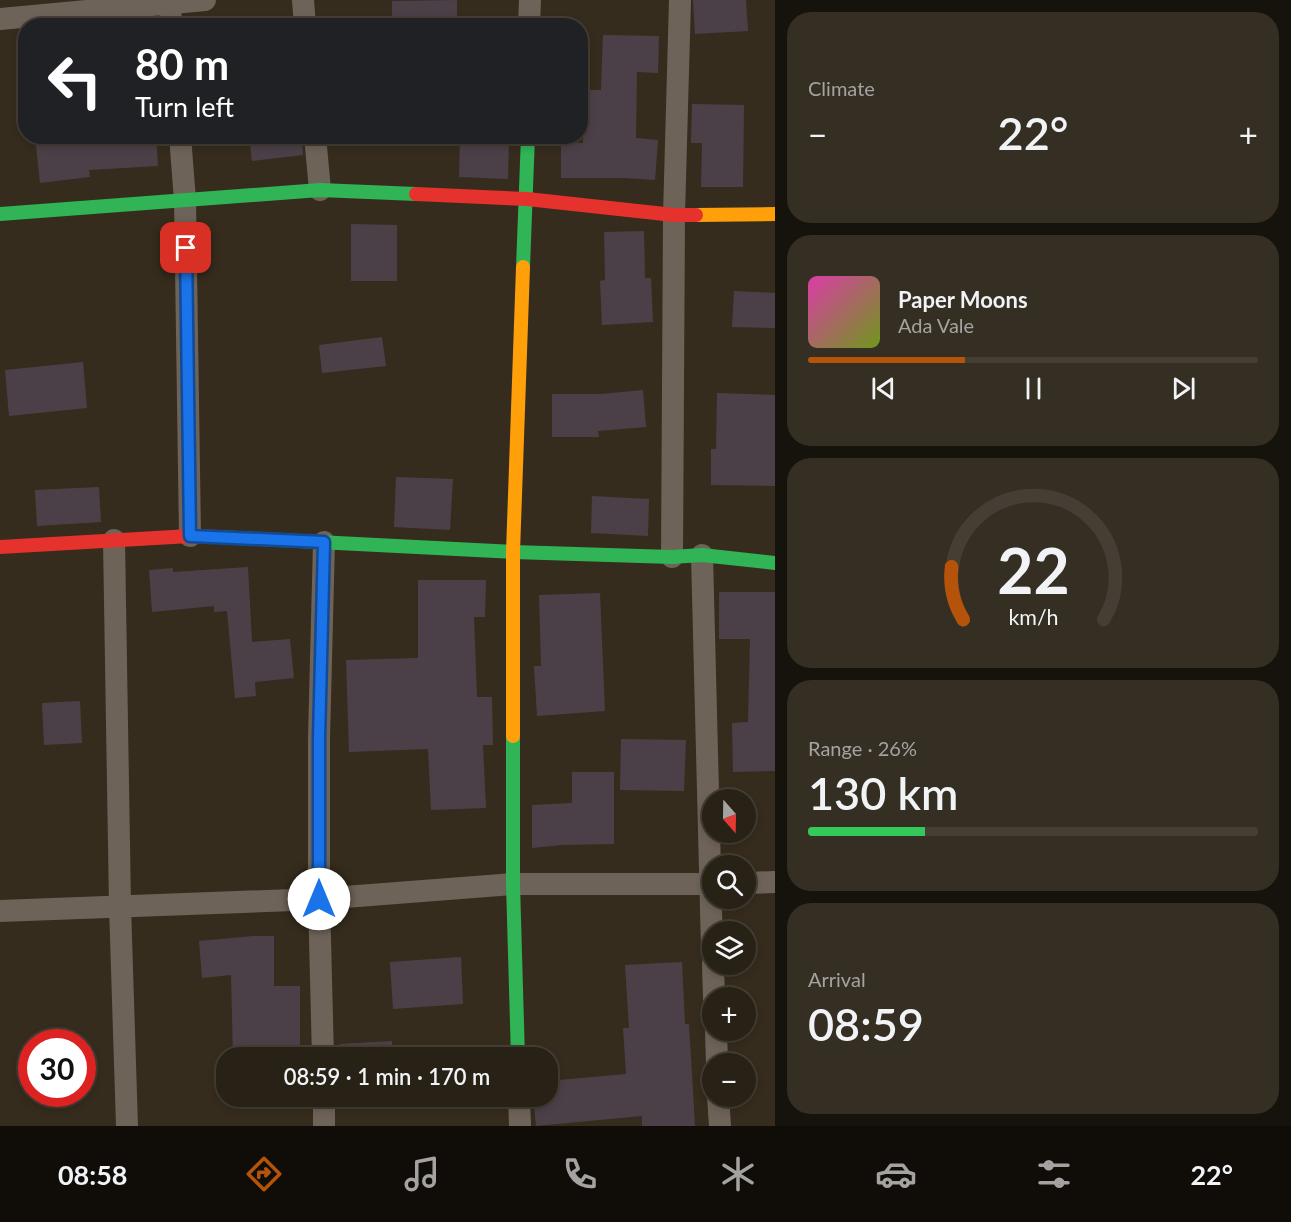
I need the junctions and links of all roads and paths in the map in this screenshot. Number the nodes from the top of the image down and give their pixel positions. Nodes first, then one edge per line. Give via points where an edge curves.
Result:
1 (205, 0) edge
2 (303, 0) edge
3 (530, 0) edge
4 (680, 0) edge
5 (170, 3) junction
6 (171, 18) edge
7 (304, 18) edge
8 (530, 18) edge
9 (0, 19) edge
10 (181, 144) edge
11 (316, 144) edge
12 (528, 144) edge
13 (320, 190) junction
14 (527, 199) junction
15 (185, 200) junction
16 (0, 214) edge
17 (775, 214) edge
18 (674, 215) junction
19 (190, 536) junction
20 (114, 540) junction
21 (324, 542) junction
22 (0, 547) edge
23 (513, 552) junction
24 (702, 555) junction
25 (672, 556) junction
26 (775, 563) edge
27 (710, 855) edge
28 (775, 882) edge
29 (756, 883) edge
30 (513, 884) junction
31 (702, 884) edge
32 (319, 899) junction
33 (120, 906) junction
34 (0, 911) edge
35 (323, 1047) edge
36 (518, 1047) edge
37 (324, 1107) edge
38 (519, 1107) edge
39 (719, 1107) edge
40 (127, 1126) edge
41 (324, 1126) edge
42 (520, 1126) edge
43 (720, 1126) edge

1 - 5 street
2 - 7 street
3 - 8 street
4 - 18 street
5 - 6 street
5 - 9 street
10 - 15 street
11 - 13 street
12 - 14 street
13 - 14 street
13 - 15 street
14 - 18 street
14 - 23 street
15 - 16 street
15 - 19 street
17 - 18 street
18 - 25 street
19 - 20 street
19 - 21 street
20 - 22 street
20 - 33 street
21 - 23 street
21 - 32 street
23 - 25 street
23 - 30 street
24 - 25 street
24 - 26 street
24 - 27 street
28 - 29 street
30 - 31 street
30 - 32 street
30 - 36 street
32 - 33 street
32 - 35 street
33 - 34 street
33 - 40 street
37 - 41 street
38 - 42 street
39 - 43 street

